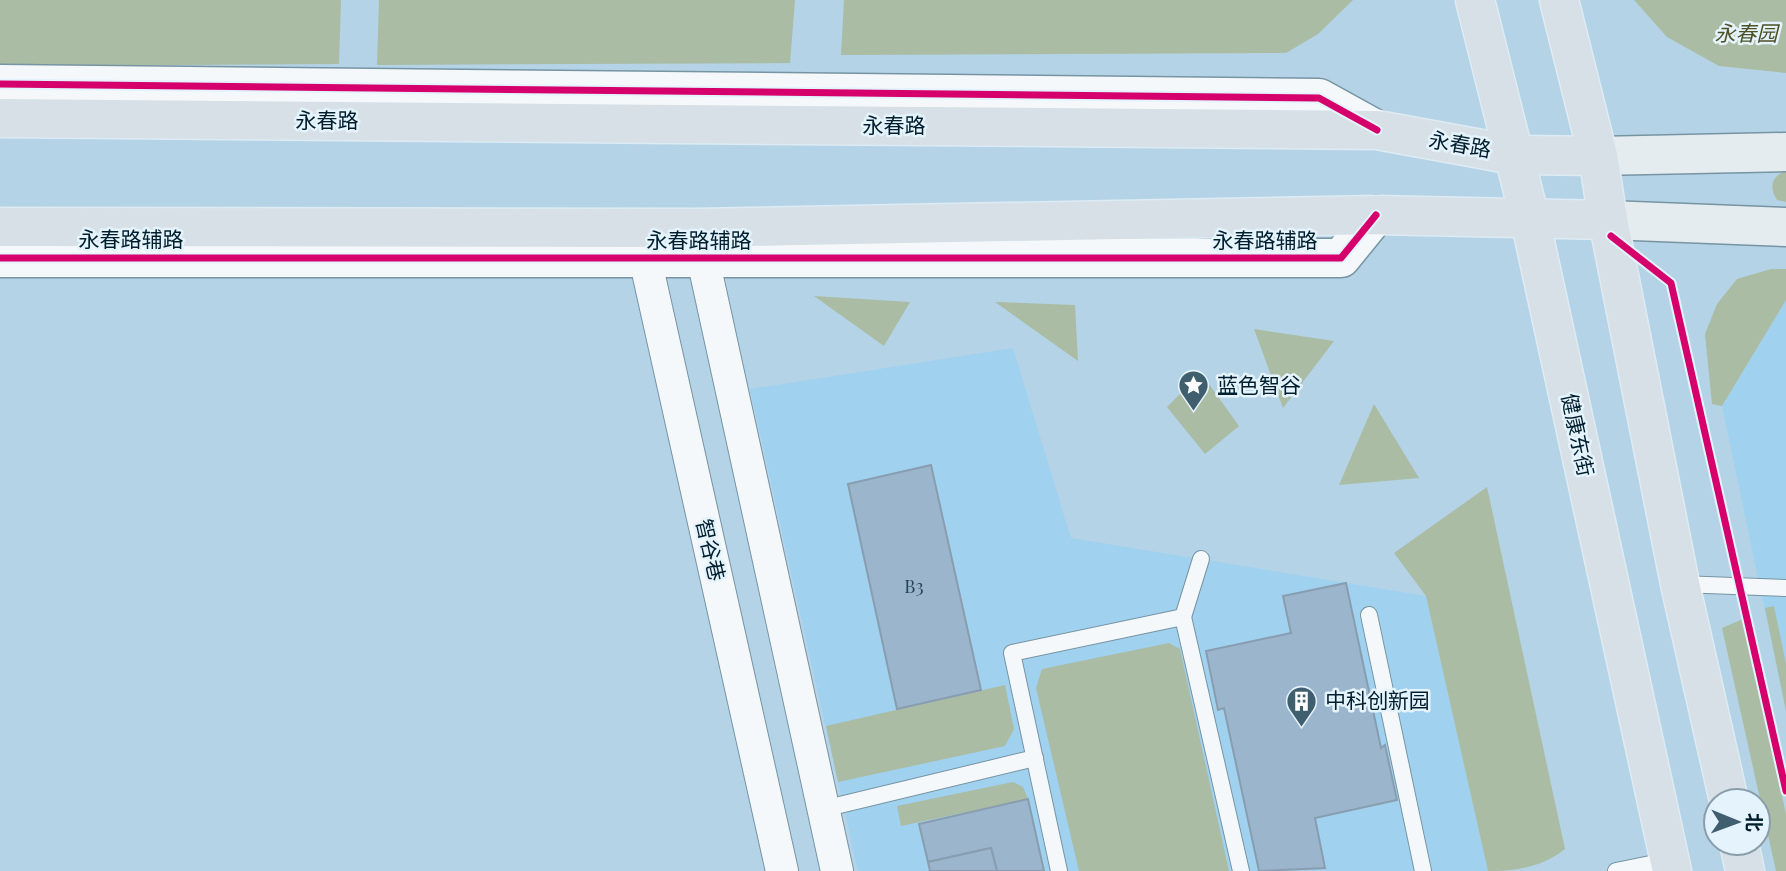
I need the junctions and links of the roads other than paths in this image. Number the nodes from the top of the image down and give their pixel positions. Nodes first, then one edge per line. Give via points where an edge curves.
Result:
1 (1475, 0) edge
2 (1559, 0) edge
3 (0, 84) edge
4 (0, 118) edge
5 (1377, 130) junction
6 (1786, 152) edge
7 (1514, 155) junction
8 (1598, 156) junction
9 (1530, 219) junction
10 (1608, 220) junction
11 (0, 227) edge
12 (1786, 227) edge
13 (641, 243) junction
14 (699, 243) junction
15 (0, 258) edge
16 (1201, 559) dead end
17 (1680, 584) junction
18 (1786, 588) edge
19 (1368, 615) dead end
20 (1183, 617) junction
21 (1035, 758) junction
22 (1726, 787) edge
23 (823, 809) junction
24 (1671, 866) edge
25 (782, 871) edge
26 (837, 871) edge
27 (1059, 871) edge
28 (1241, 871) edge
29 (1423, 871) edge
30 (1616, 871) edge

1 - 7 main road, 健康东街
2 - 8 main road
3 - 5 street via 1319,98
4 - 5 main road, 永春路
5 - 7 main road, 永春路
6 - 8 main road, 永春路
7 - 8 main road, 永春路
7 - 9 main road, 健康东街
8 - 10 main road
9 - 10 main road
9 - 14 main road via 1376,215
9 - 24 main road, 健康东街
10 - 12 main road
10 - 17 main road
11 - 13 main road
13 - 14 main road
13 - 15 street, 永春路辅路
13 - 25 street, 智谷巷
14 - 23 street
16 - 20 lane
17 - 18 lane
17 - 22 main road
19 - 29 lane
20 - 21 lane via 1012,653
20 - 28 lane
21 - 23 lane
21 - 27 lane
23 - 26 street
24 - 30 lane

